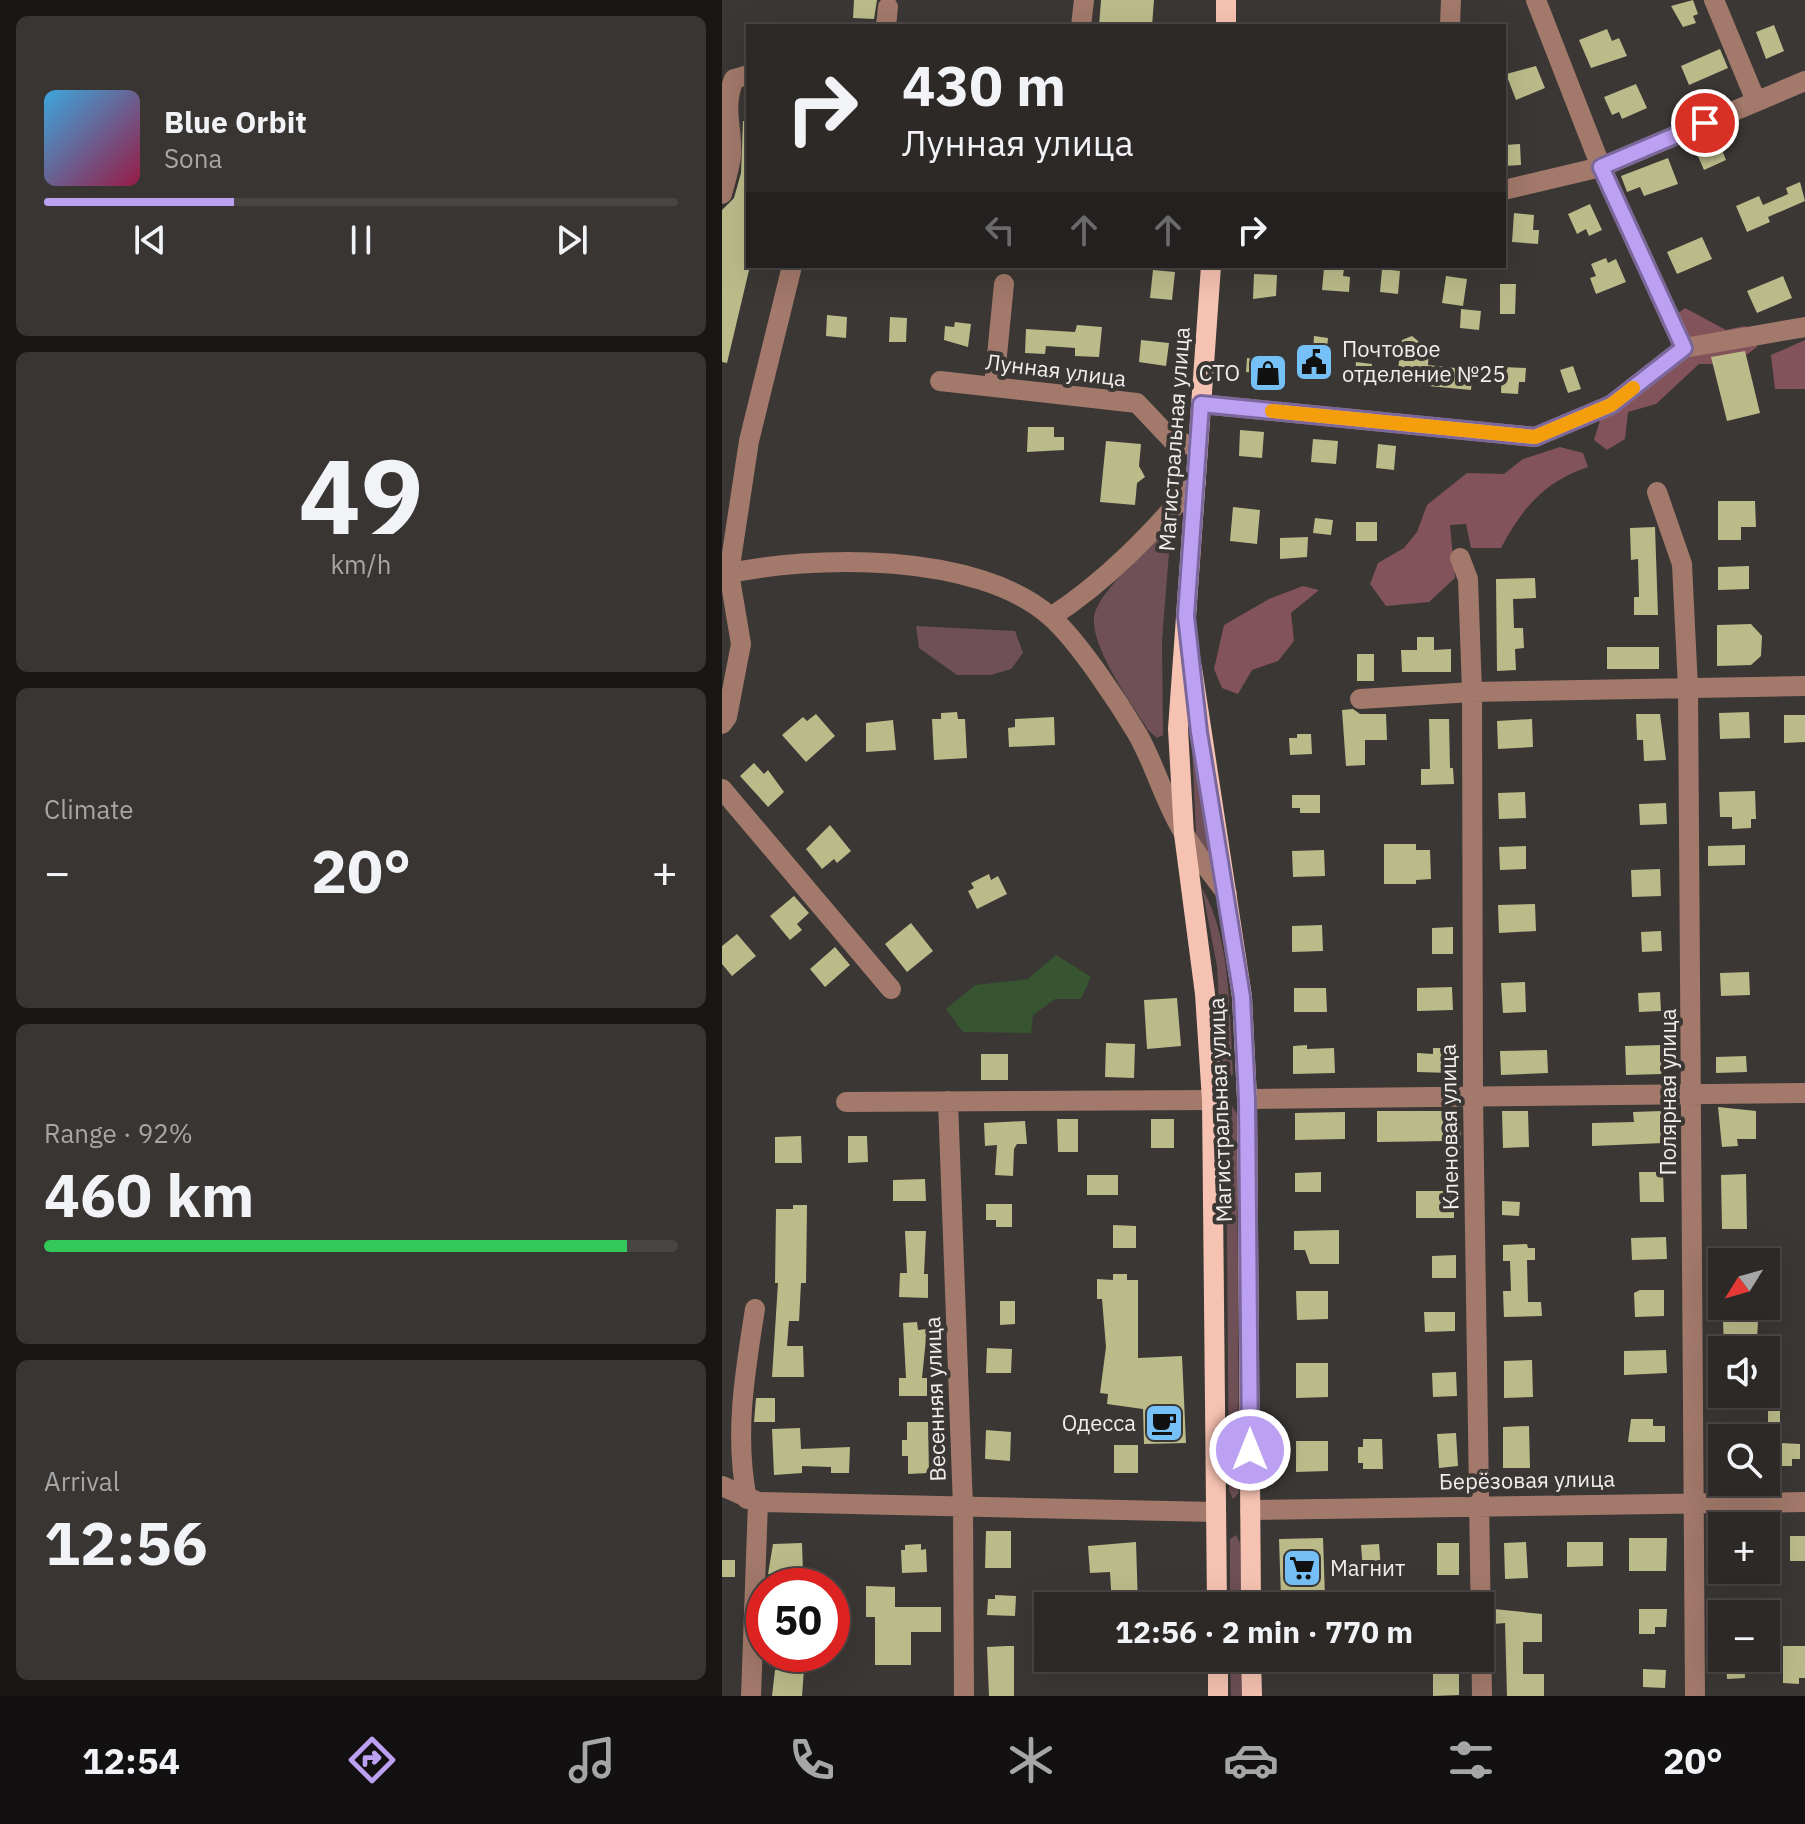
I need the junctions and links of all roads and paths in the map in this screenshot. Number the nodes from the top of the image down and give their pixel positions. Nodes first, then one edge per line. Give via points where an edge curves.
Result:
1 (1084, 0) edge
2 (1226, 0) edge
3 (1451, 0) edge
4 (1536, 0) edge
5 (1714, 0) edge
6 (1081, 24) edge
7 (1226, 24) edge
8 (1450, 24) dead end
9 (746, 75) edge
10 (1805, 81) edge
11 (1756, 101) junction
12 (1601, 167) junction
13 (1506, 190) edge
14 (722, 194) edge
15 (792, 268) edge
16 (1211, 268) edge
17 (1004, 284) dead end
18 (1805, 327) edge
19 (1684, 348) junction
20 (940, 381) dead end
21 (994, 386) junction
22 (1201, 404) junction
23 (1198, 447) junction
24 (1196, 482) junction
25 (1657, 492) dead end
26 (1460, 558) dead end
27 (726, 574) edge
28 (1186, 616) junction
29 (1051, 617) junction
30 (1805, 686) edge
31 (1688, 688) junction
32 (1472, 692) junction
33 (1360, 699) dead end
34 (722, 724) edge
35 (722, 789) edge
36 (1184, 834) junction
37 (1227, 894) junction
38 (891, 989) dead end
39 (1805, 1093) edge
40 (1692, 1094) junction
41 (1473, 1098) junction
42 (1247, 1099) junction
43 (1212, 1100) junction
44 (948, 1101) junction
45 (846, 1102) dead end
46 (755, 1309) dead end
47 (722, 1486) edge
48 (752, 1500) junction
49 (1805, 1502) edge
50 (1692, 1503) junction
51 (1478, 1504) junction
52 (963, 1507) junction
53 (1250, 1510) junction
54 (1216, 1512) junction
55 (1217, 1592) edge
56 (1251, 1592) edge
57 (1218, 1672) edge
58 (1251, 1672) edge
59 (751, 1696) edge
60 (964, 1696) edge
61 (1218, 1696) edge
62 (1252, 1696) edge
63 (1482, 1696) edge
64 (1695, 1696) edge

1 - 6 street
2 - 7 main road
3 - 8 street
4 - 12 street
5 - 11 street
9 - 14 street via 729,86 725,104 732,153
10 - 11 street
11 - 12 street
12 - 13 street
12 - 19 street
15 - 27 street via 749,441
16 - 22 main road, Магистральная улица
17 - 21 street
18 - 19 street
19 - 22 street via 1611,405 1535,437
20 - 21 street, Лунная улица
21 - 23 street, Лунная улица via 1137,403 1172,440
22 - 23 main road, Магистральная улица
23 - 24 main road, Магистральная улица
24 - 28 main road, Магистральная улица
24 - 29 street via 1090,592
25 - 31 street, Полярная улица via 1682,564
26 - 32 street, Кленовая улица via 1468,579
27 - 29 street via 784,564 872,562 943,570 1016,594
27 - 34 street via 741,644
28 - 36 main road, Магистральная улица via 1178,729
28 - 37 main road, Магистральная улица via 1199,732
29 - 36 street via 1138,736
30 - 31 street
31 - 32 street
31 - 40 street, Полярная улица
32 - 33 street
32 - 41 street, Кленовая улица
35 - 38 street
36 - 37 street
36 - 43 main road, Магистральная улица via 1205,994
37 - 42 main road, Магистральная улица via 1242,997
39 - 40 street
40 - 41 street
40 - 50 street, Полярная улица
41 - 42 street
41 - 51 street, Кленовая улица
42 - 43 main road
42 - 53 main road, Магистральная улица
43 - 44 street
43 - 54 main road, Магистральная улица
44 - 45 street
44 - 52 street, Весенняя улица
46 - 48 street via 740,1455
47 - 48 street
48 - 52 street
48 - 59 street
49 - 50 street, Берёзовая улица
50 - 51 street, Берёзовая улица
50 - 64 street, Полярная улица
51 - 53 street, Берёзовая улица
51 - 63 street, Кленовая улица
52 - 54 street
52 - 60 street, Весенняя улица
53 - 54 main road
53 - 56 main road, Магистральная улица
54 - 55 main road, Магистральная улица
57 - 61 main road
58 - 62 main road

